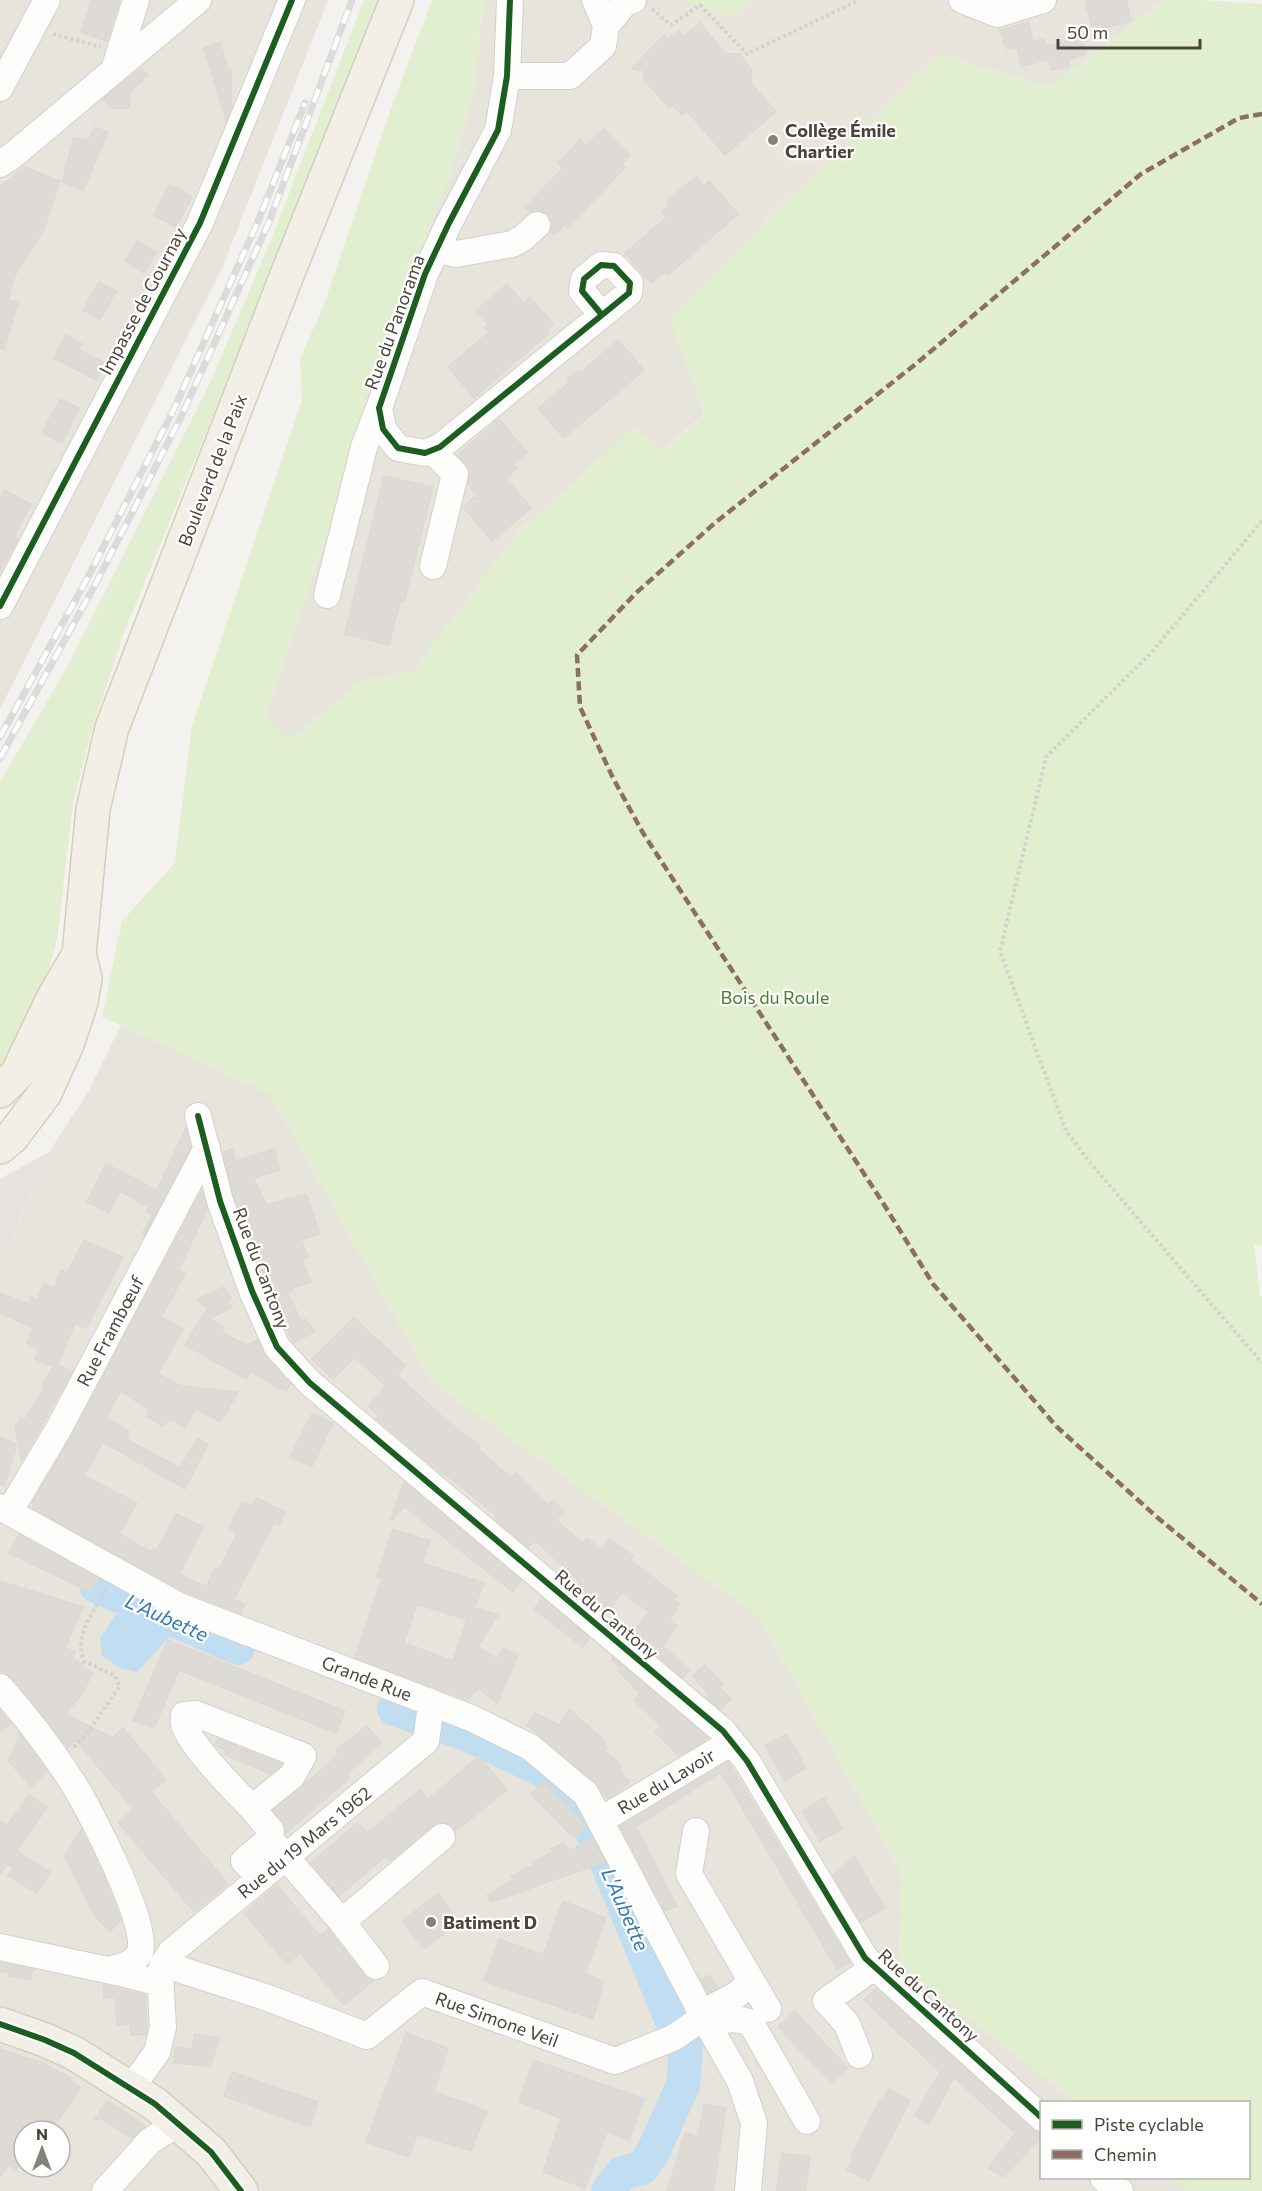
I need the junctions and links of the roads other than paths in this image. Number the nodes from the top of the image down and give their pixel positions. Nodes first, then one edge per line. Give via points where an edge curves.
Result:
1 (47, 0) edge
2 (136, 0) edge
3 (198, 0) edge
4 (292, 0) edge
5 (397, 0) edge
6 (510, 0) edge
7 (595, 0) edge
8 (633, 0) edge
9 (962, 0) edge
10 (1043, 0) edge
11 (37, 19) edge
12 (606, 26) junction
13 (111, 60) junction
14 (507, 76) junction
15 (0, 88) edge
16 (0, 164) edge
17 (537, 225) dead end
18 (437, 249) junction
19 (602, 315) dead end
20 (379, 408) junction
21 (432, 450) junction
22 (433, 566) dead end
23 (327, 595) dead end
24 (0, 606) edge
25 (78, 954) junction
26 (0, 1090) edge
27 (198, 1116) dead end
28 (0, 1147) edge
29 (207, 1148) junction
30 (5, 1510) edge
31 (0, 1688) edge
32 (429, 1707) junction
33 (732, 1743) junction
34 (252, 1808) dead end
35 (601, 1820) junction
36 (696, 1831) dead end
37 (442, 1838) dead end
38 (279, 1848) junction
39 (342, 1922) junction
40 (0, 1947) edge
41 (376, 1966) dead end
42 (874, 1967) junction
43 (109, 1970) junction
44 (161, 1973) junction
45 (751, 1980) junction
46 (768, 2009) dead end
47 (702, 2020) junction
48 (0, 2024) edge
49 (860, 2055) dead end
50 (130, 2088) junction
51 (1040, 2117) edge
52 (807, 2121) dead end
53 (178, 2123) junction
54 (1094, 2179) edge
55 (1104, 2179) edge
56 (105, 2191) edge
57 (241, 2191) edge
58 (748, 2191) edge
59 (1104, 2191) edge
60 (1120, 2191) edge

1 - 11 street
2 - 13 street
3 - 13 street
4 - 24 street, Impasse de Gournay via 200,223
5 - 25 main road, Boulevard de la Paix via 112,728 93,809
6 - 14 street, Rue du Panorama
7 - 12 street
8 - 12 street via 625,3
9 - 10 street via 997,14
11 - 15 street
12 - 14 street via 603,46 570,76
13 - 16 street
14 - 18 street, Rue du Panorama via 498,130
17 - 18 street via 512,244 456,254
18 - 20 street, Rue du Panorama
19 - 21 street via 441,447
20 - 21 street, Rue du Panorama via 383,429 398,448 415,453
20 - 23 street via 364,447
21 - 22 street via 455,474
25 - 26 main road, Boulevard de la Paix via 17,1074
25 - 28 main road, Boulevard de la Paix via 85,978 67,1044 45,1093
27 - 29 street, Rue du Cantony
29 - 30 street, Rue Frambœuf via 63,1419
29 - 33 street, Rue du Cantony via 220,1201 277,1347 310,1383 723,1731
30 - 32 street, Grande Rue via 179,1606
31 - 43 street via 26,1716 74,1785 117,1869 141,1935 141,1949 134,1960
32 - 35 street, Grande Rue via 471,1718 530,1747 566,1790 586,1794
32 - 38 street, Rue du 19 Mars 1962 via 426,1741
33 - 35 street, Rue du Lavoir
33 - 42 street, Rue du Cantony via 747,1761
34 - 38 street
35 - 47 street, Grande Rue
36 - 45 street via 689,1874
37 - 39 street
38 - 39 street
38 - 44 street, Rue du 19 Mars 1962 via 260,1878 171,1952
39 - 41 street
40 - 43 street
42 - 49 street via 826,2001 847,2024
42 - 51 street, Rue du Cantony
43 - 44 street
44 - 47 street, Rue Simone Veil via 265,1997 367,2036 422,1992 615,2061 673,2038
44 - 50 street via 163,2019 158,2052
45 - 46 street
45 - 47 street
47 - 52 street via 740,2019 751,2023
47 - 58 street, Grande Rue via 740,2082 754,2123
48 - 50 main road via 74,2053
50 - 53 main road
53 - 56 street via 150,2141
53 - 57 main road via 211,2152
54 - 59 street
55 - 60 street

